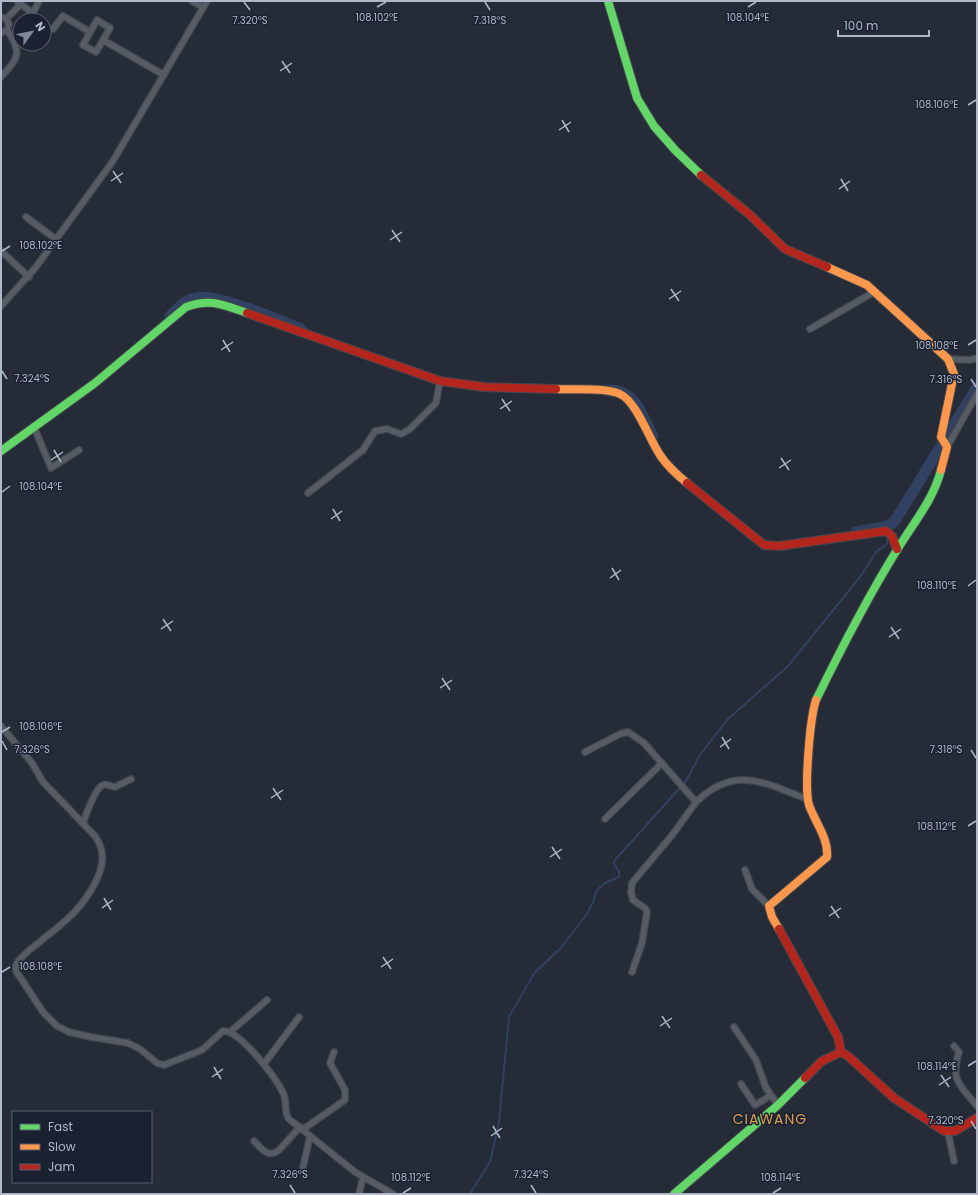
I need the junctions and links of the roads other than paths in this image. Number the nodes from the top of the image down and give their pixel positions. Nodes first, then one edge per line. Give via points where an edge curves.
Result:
1 (39, 1) edge
2 (192, 1) edge
3 (208, 1) edge
4 (608, 1) edge
5 (19, 3) edge
6 (203, 7) junction
7 (3, 18) edge
8 (53, 29) dead end
9 (4, 31) edge
10 (90, 32) junction
11 (103, 40) junction
12 (164, 75) junction
13 (1, 77) edge
14 (26, 217) dead end
15 (57, 240) junction
16 (1, 251) edge
17 (29, 276) junction
18 (874, 292) junction
19 (1, 306) edge
20 (810, 329) dead end
21 (977, 358) edge
22 (948, 359) junction
23 (440, 381) junction
24 (977, 394) edge
25 (34, 427) junction
26 (945, 444) junction
27 (80, 450) dead end
28 (1, 451) edge
29 (308, 493) dead end
30 (897, 549) junction
31 (1, 726) edge
32 (585, 752) dead end
33 (662, 764) junction
34 (131, 779) dead end
35 (809, 800) junction
36 (696, 802) junction
37 (605, 819) dead end
38 (82, 822) junction
39 (745, 870) dead end
40 (769, 906) junction
41 (632, 972) dead end
42 (267, 1000) dead end
43 (299, 1017) dead end
44 (734, 1027) dead end
45 (230, 1032) junction
46 (954, 1046) dead end
47 (334, 1052) dead end
48 (841, 1052) junction
49 (264, 1064) junction
50 (741, 1084) dead end
51 (770, 1096) junction
52 (778, 1105) junction
53 (977, 1106) edge
54 (977, 1118) edge
55 (301, 1129) junction
56 (948, 1132) junction
57 (310, 1136) junction
58 (254, 1141) dead end
59 (954, 1161) dead end
60 (302, 1172) dead end
61 (363, 1178) junction
62 (359, 1194) edge
63 (393, 1194) edge
64 (674, 1194) edge

1 - 5 street via 33,12
2 - 6 street
3 - 6 street
4 - 18 street via 637,98 654,126 675,150 785,249 860,281
5 - 7 street
6 - 12 street
7 - 9 street via 9,24
8 - 10 street via 63,16
9 - 13 street via 16,43 17,53 16,60
10 - 11 street via 97,20 110,28
10 - 11 street via 83,45 96,52
11 - 12 street
12 - 15 street via 113,161
14 - 15 street
15 - 17 street
16 - 17 street
17 - 19 street
18 - 20 street
18 - 22 street
21 - 22 street
22 - 26 street via 954,374 947,404
23 - 25 street via 215,302 200,302 186,307 95,383
23 - 29 street via 436,402 410,429 401,434 387,429 375,431 363,450
23 - 30 street via 484,387 620,394 630,402 659,454 671,470 764,545 779,546 886,532 892,536
24 - 26 street
25 - 27 street via 50,468
25 - 28 street
26 - 30 street via 938,481 924,510
30 - 35 street via 855,622 816,702 808,748
31 - 38 street via 32,763 44,782
32 - 33 street via 628,732 644,743
33 - 36 street
33 - 37 street
34 - 38 street via 115,787 105,784 102,786
35 - 36 street via 766,783 737,779 722,783
35 - 40 street via 828,848 827,857
36 - 41 street via 632,883 633,900 645,908 647,913 642,943
38 - 45 street via 101,846 101,870 79,909 17,962 16,971 34,999 57,1026 84,1035 128,1043 161,1065 202,1050 223,1031
39 - 40 street via 752,889
40 - 48 street via 772,917 838,1037
42 - 45 street
43 - 49 street
44 - 51 street via 756,1060
45 - 49 street
46 - 53 street via 959,1052 954,1064 956,1078
47 - 55 street via 330,1063 345,1090 345,1100
48 - 52 street via 822,1061
48 - 56 street via 894,1098
49 - 55 street via 283,1094 287,1117
50 - 51 street via 755,1105
51 - 52 street
52 - 64 street
54 - 56 street via 955,1131
55 - 57 street
55 - 58 street via 273,1154 266,1152
56 - 59 street
57 - 60 street
57 - 61 street
61 - 62 street
61 - 63 street

